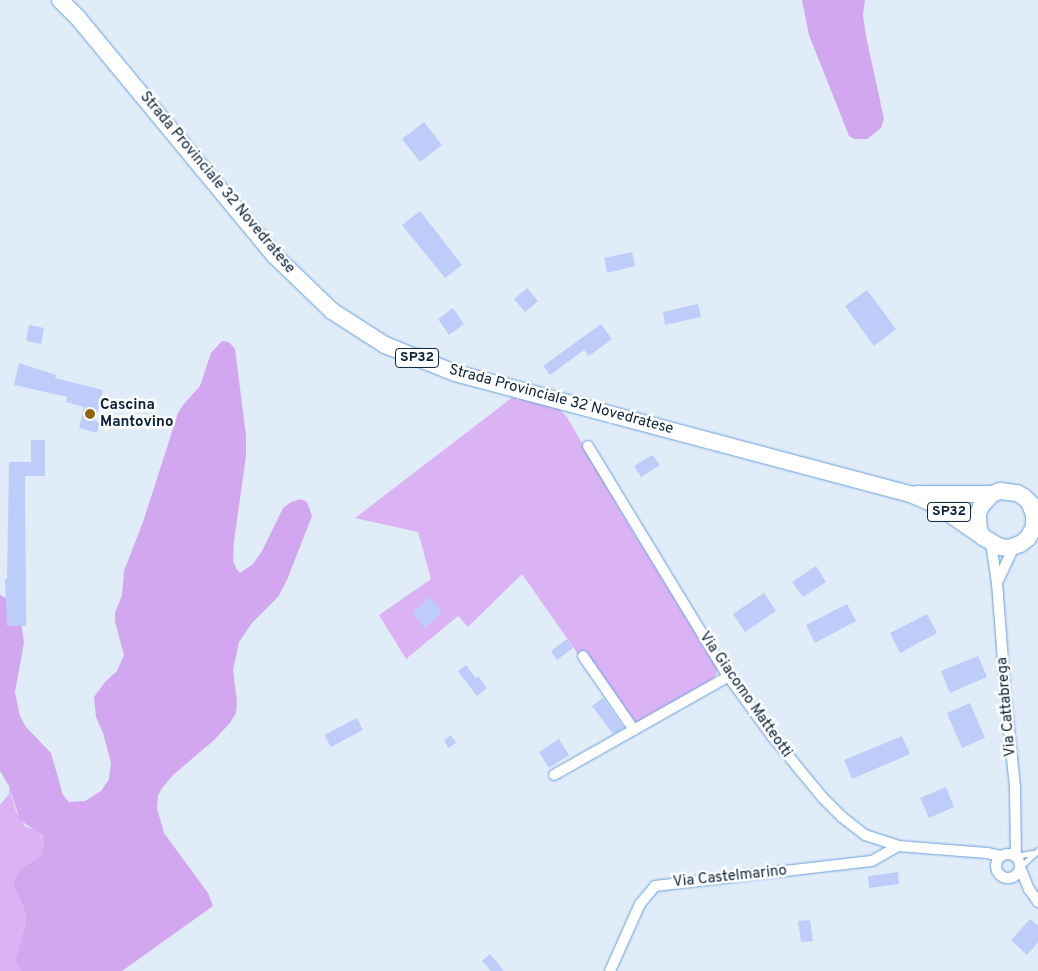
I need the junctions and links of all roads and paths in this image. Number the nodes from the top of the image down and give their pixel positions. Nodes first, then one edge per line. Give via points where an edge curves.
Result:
1 (60, 0) edge
2 (588, 446) dead end
3 (910, 494) junction
4 (992, 494) junction
5 (1034, 507) edge
6 (987, 540) junction
7 (1038, 543) edge
8 (1017, 546) junction
9 (997, 583) junction
10 (583, 656) dead end
11 (728, 676) junction
12 (634, 730) junction
13 (554, 775) dead end
14 (1016, 832) junction
15 (898, 846) junction
16 (1037, 851) edge
17 (973, 852) junction
18 (1002, 855) junction
19 (1016, 856) junction
20 (996, 867) junction
21 (1020, 867) junction
22 (1011, 878) junction
23 (1029, 889) junction
24 (1038, 902) edge
25 (610, 971) edge

1 - 3 main road, Strada Provinciale 32 Novedratese / SP32 via 274,255 332,311 386,346 455,373
2 - 11 street, Via Giacomo Matteotti
3 - 4 main road, Strada Provinciale 32 Novedratese / SP32
3 - 6 main road, Strada Provinciale 32 Novedratese / SP32 via 938,506
4 - 5 main road via 1000,491 1017,493
4 - 6 main road via 985,499 978,514 979,530
5 - 8 main road via 1034,527 1028,538
6 - 8 main road via 1000,547
6 - 9 street, Via Cattabrega
7 - 8 main road
8 - 9 street, Via Cattabrega
9 - 14 street, Via Cattabrega
10 - 12 street
11 - 12 street
11 - 15 street, Via Giacomo Matteotti via 823,798 865,835
12 - 13 street
14 - 18 street, Via Cattabrega
14 - 19 street, Via Cattabrega
15 - 17 street, Via Giacomo Matteotti
15 - 25 street, Via Castelmarino via 872,861 656,886 640,904
16 - 19 lane
16 - 21 lane
17 - 18 street, Via Giacomo Matteotti
17 - 20 street, Via Giacomo Matteotti
18 - 19 street
18 - 20 street
19 - 21 street
20 - 22 street via 1000,874
21 - 22 street
21 - 23 street
22 - 23 street
23 - 24 street

